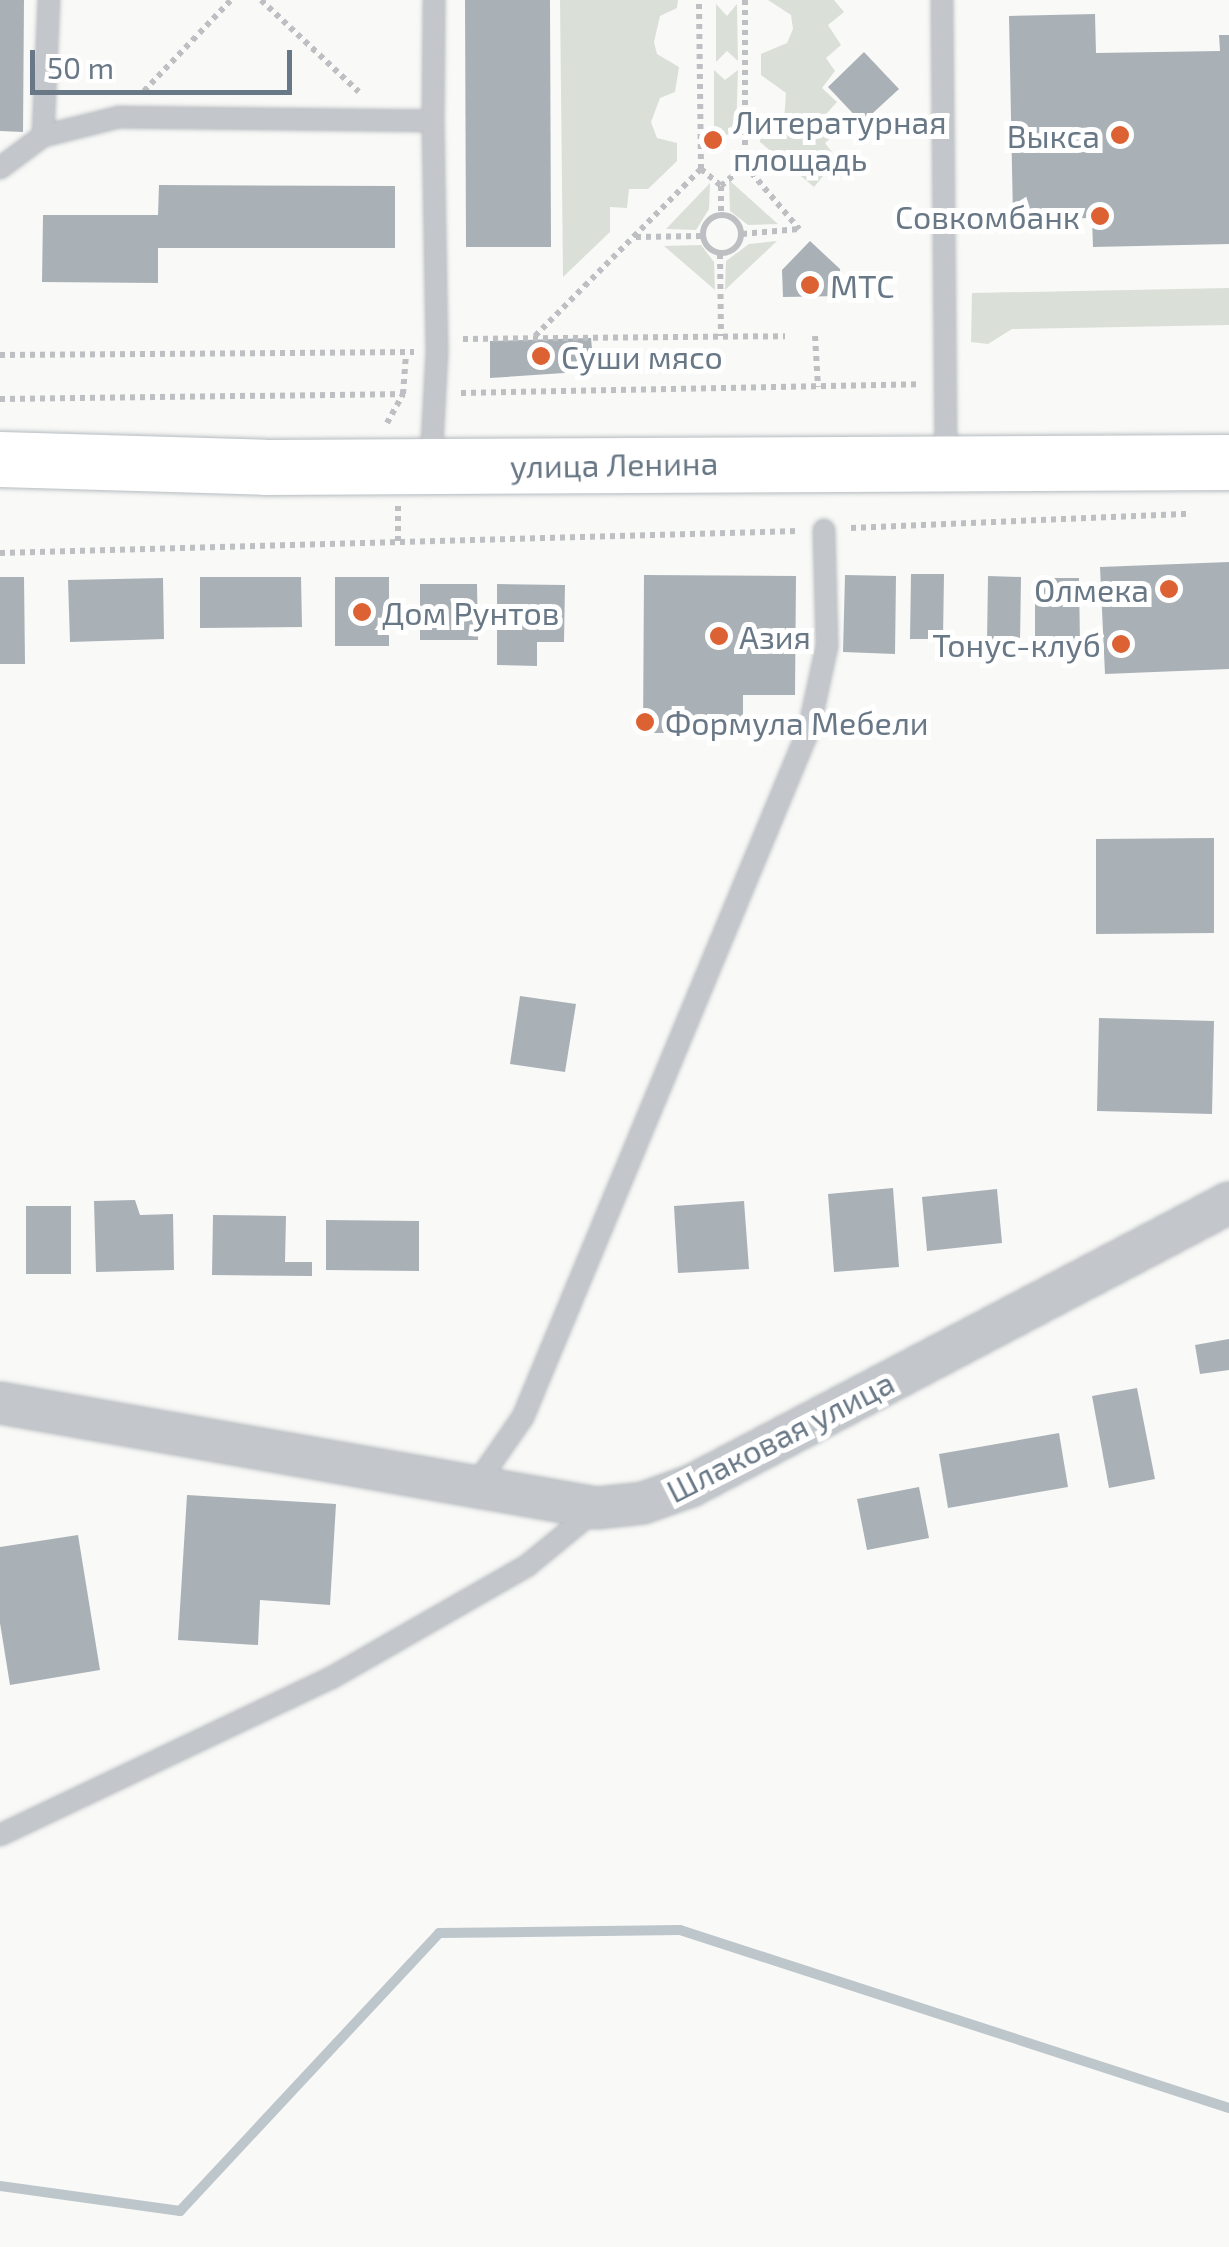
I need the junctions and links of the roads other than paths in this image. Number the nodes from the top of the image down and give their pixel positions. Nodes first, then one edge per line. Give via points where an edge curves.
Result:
1 (49, 0) edge
2 (434, 0) edge
3 (942, 0) edge
4 (433, 121) junction
5 (43, 136) junction
6 (0, 168) edge
7 (0, 459) edge
8 (946, 460) junction
9 (1229, 462) edge
10 (431, 466) junction
11 (824, 530) road end
12 (1229, 1204) edge
13 (0, 1402) edge
14 (475, 1486) junction
15 (597, 1508) junction
16 (0, 1835) edge

1 - 5 lane
2 - 4 lane
3 - 8 lane
4 - 5 lane via 118,117
4 - 10 lane via 437,352
5 - 6 lane
7 - 10 main road, улица Ленина
8 - 9 main road, улица Ленина
8 - 10 main road, улица Ленина
11 - 14 lane via 826,646 809,730 524,1417
12 - 15 street, Шлаковая улица via 691,1486 643,1503
13 - 14 street, Шлаковая улица
14 - 15 street, Шлаковая улица
15 - 16 lane via 528,1565 331,1678

